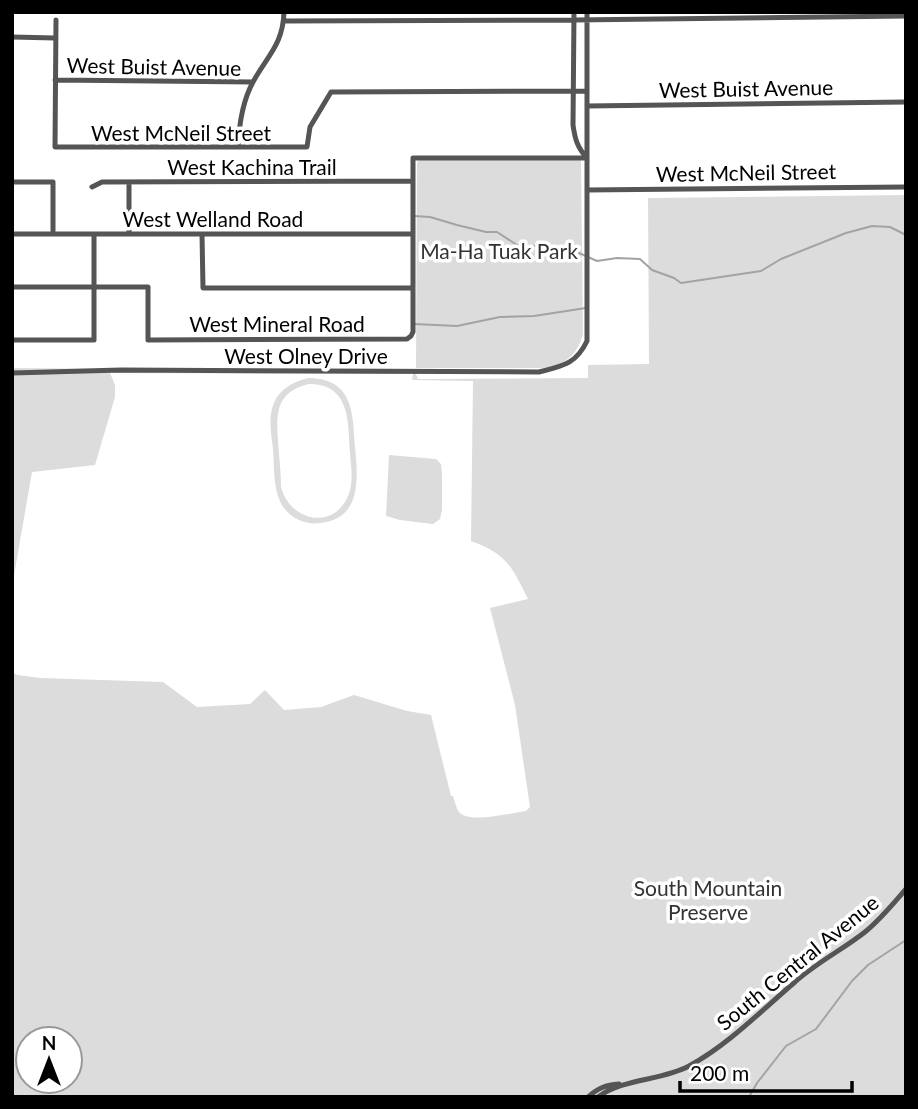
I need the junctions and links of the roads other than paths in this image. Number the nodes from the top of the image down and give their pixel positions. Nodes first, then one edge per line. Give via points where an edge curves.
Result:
1 (284, 12) edge
2 (574, 12) edge
3 (758, 15) edge
4 (587, 16) edge
5 (906, 16) edge
6 (56, 20) dead end
7 (284, 20) junction
8 (574, 20) junction
9 (12, 37) edge
10 (55, 38) junction
11 (55, 80) junction
12 (253, 82) junction
13 (574, 91) junction
14 (587, 92) junction
15 (906, 102) edge
16 (587, 106) junction
17 (238, 147) junction
18 (587, 158) junction
19 (413, 181) junction
20 (12, 182) edge
21 (129, 182) junction
22 (92, 187) dead end
23 (906, 187) edge
24 (587, 190) junction
25 (12, 234) edge
26 (53, 234) junction
27 (94, 234) junction
28 (129, 234) junction
29 (202, 234) junction
30 (413, 234) junction
31 (12, 287) edge
32 (94, 287) junction
33 (413, 288) junction
34 (12, 340) edge
35 (12, 373) edge
36 (906, 889) edge
37 (626, 1084) junction
38 (588, 1097) edge
39 (598, 1097) edge

1 - 7 street
2 - 8 street
3 - 4 street
3 - 5 street
4 - 8 street
4 - 14 street
6 - 10 street
7 - 8 street
7 - 12 street via 277,45
8 - 13 street
9 - 10 street, West Buist Avenue
10 - 11 street
11 - 12 street, West Buist Avenue
11 - 17 street, West McNeil Street via 55,147
12 - 17 street via 244,103
13 - 14 street
13 - 17 street, West McNeil Street via 331,92 310,127 307,147
13 - 18 street via 575,139
14 - 16 street
15 - 16 street, West Buist Avenue
16 - 18 street
18 - 19 street via 413,158
18 - 24 street
19 - 21 street, West Kachina Trail
19 - 30 street
20 - 26 street via 53,182
21 - 22 street, West Kachina Trail via 102,182
21 - 28 street
23 - 24 street, West McNeil Street
24 - 35 street, West Olney Drive via 587,341 568,364 540,372
25 - 26 street, West Welland Road
26 - 27 street, West Welland Road
27 - 28 street, West Welland Road
27 - 32 street
28 - 29 street, West Welland Road
29 - 30 street, West Welland Road
29 - 33 street via 203,288
30 - 33 street
31 - 32 street
32 - 33 street, West Mineral Road via 148,287 148,340 407,338 414,332
32 - 34 street via 94,340
36 - 37 street, South Central Avenue via 865,932 803,975 701,1059
37 - 38 street, South Central Avenue via 604,1086
37 - 39 street, South Central Avenue

